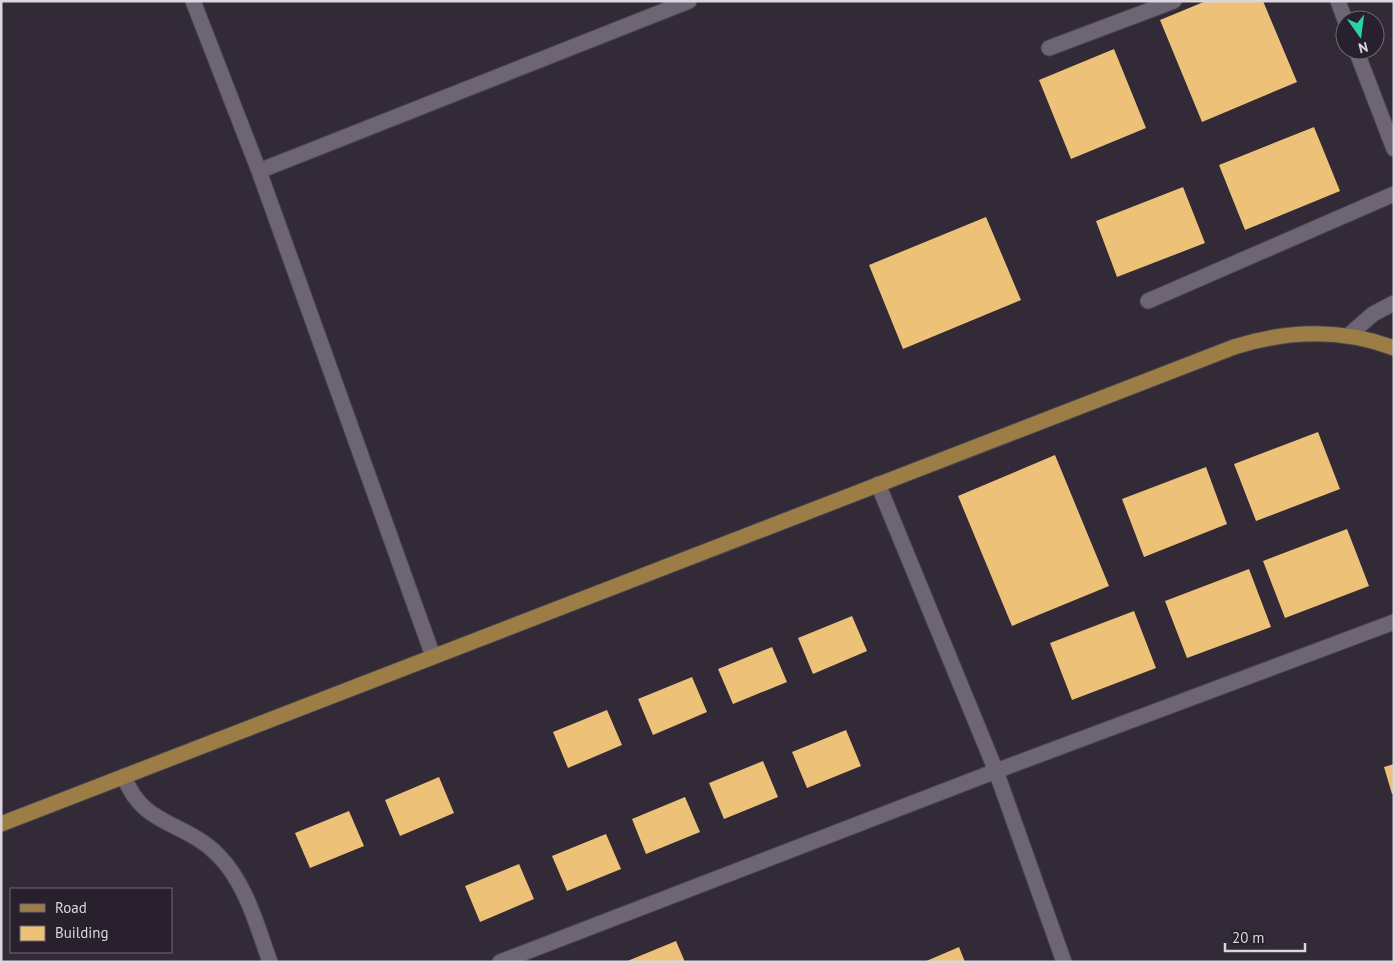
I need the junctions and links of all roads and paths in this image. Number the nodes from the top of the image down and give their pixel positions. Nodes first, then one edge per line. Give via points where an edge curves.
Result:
1 (193, 1) edge
2 (689, 1) edge
3 (1174, 1) edge
4 (1049, 48) dead end
5 (1360, 60) edge
6 (1394, 149) edge
7 (259, 171) junction
8 (1394, 194) edge
9 (1148, 302) dead end
10 (1394, 304) edge
11 (1349, 335) junction
12 (1394, 348) edge
13 (878, 484) junction
14 (1394, 622) edge
15 (433, 656) junction
16 (996, 771) junction
17 (124, 776) junction
18 (1, 824) edge
19 (270, 962) edge
20 (500, 962) edge
21 (1064, 962) edge

1 - 7 street
2 - 7 street
3 - 4 street
5 - 6 street
7 - 15 street
8 - 9 street
10 - 11 street via 1373,314
11 - 12 main road
11 - 13 main road via 1291,333 1243,344
13 - 15 main road
13 - 16 street
14 - 16 street
15 - 17 main road
16 - 20 street
16 - 21 street
17 - 18 main road
17 - 19 street via 133,796 148,813 191,833 224,862 244,893

